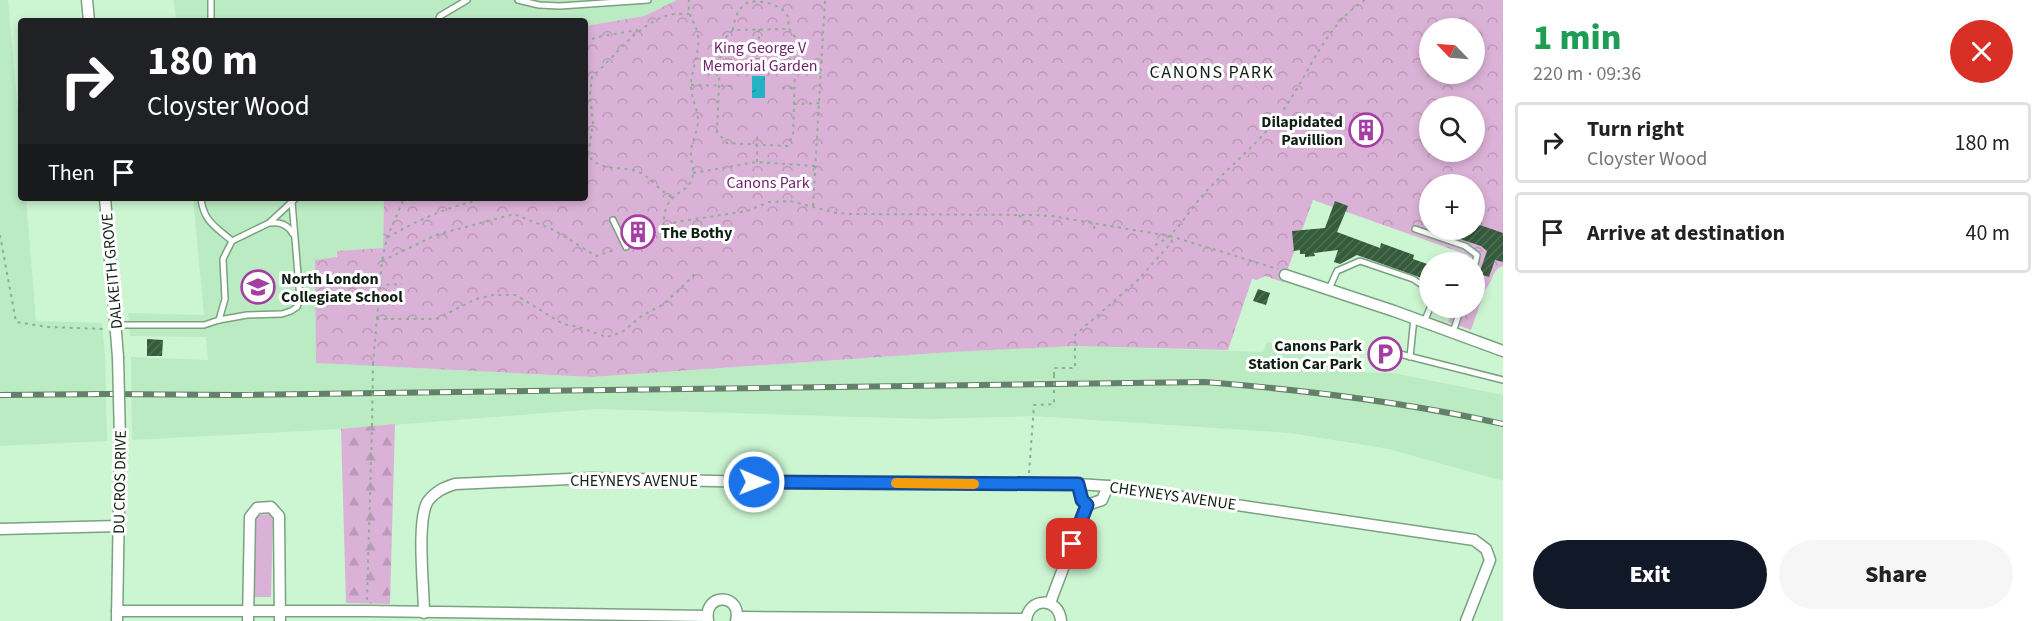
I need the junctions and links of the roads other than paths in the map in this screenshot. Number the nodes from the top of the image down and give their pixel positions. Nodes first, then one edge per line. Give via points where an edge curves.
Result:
1 (87, 0) edge
2 (211, 0) edge
3 (467, 0) edge
4 (518, 0) edge
5 (648, 0) edge
6 (89, 18) edge
7 (211, 18) edge
8 (439, 18) edge
9 (105, 201) edge
10 (201, 201) edge
11 (293, 201) edge
12 (294, 201) edge
13 (613, 220) dead end
14 (269, 223) junction
15 (1415, 229) dead end
16 (295, 237) junction
17 (232, 241) junction
18 (626, 247) road end
19 (1474, 252) edge
20 (1285, 275) road end
21 (1419, 283) edge
22 (1329, 289) junction
23 (1458, 318) edge
24 (219, 320) junction
25 (1419, 320) junction
26 (111, 327) junction
27 (1453, 332) junction
28 (117, 344) joint
29 (1503, 351) edge
30 (1392, 352) dead end
31 (1410, 357) junction
32 (1503, 380) edge
33 (1078, 484) junction
34 (1108, 486) junction
35 (1087, 505) junction
36 (119, 526) junction
37 (0, 529) edge
38 (1050, 603) junction
39 (424, 613) junction
40 (117, 616) edge
41 (248, 616) edge
42 (280, 616) edge
43 (461, 617) edge
44 (591, 617) edge
45 (708, 618) edge
46 (737, 619) edge
47 (880, 619) edge
48 (1026, 620) edge
49 (1061, 621) edge
50 (1466, 621) edge

1 - 6 street
2 - 7 lane
3 - 8 lane
4 - 5 lane via 560,6
9 - 26 street, DALKEITH GROVE
10 - 17 lane via 203,214
11 - 14 lane
12 - 16 lane
13 - 18 lane
14 - 16 lane via 288,227
14 - 17 lane
15 - 19 lane
16 - 24 lane via 300,299 297,307 282,314
17 - 24 lane via 223,259 225,299
20 - 22 street
21 - 22 lane via 1360,261 1336,271
22 - 25 street
23 - 27 lane
24 - 26 lane via 204,325
25 - 27 street
25 - 31 lane
26 - 28 street, DALKEITH GROVE
27 - 29 street
28 - 36 street, DU CROS DRIVE, bridge
30 - 31 lane
31 - 32 lane
33 - 34 street, CHEYNEYS AVENUE
33 - 35 street
33 - 39 street, CHEYNEYS AVENUE via 592,478 455,484 439,489 427,503 422,519
34 - 35 street via 1102,500
34 - 50 street, CHEYNEYS AVENUE via 1474,540 1486,549 1490,560
35 - 38 street
36 - 37 street
36 - 40 street, DU CROS DRIVE
38 - 48 street via 1034,605
38 - 49 street via 1058,609
39 - 42 street via 367,611
39 - 43 street
40 - 41 street
41 - 42 street
41 - 42 street via 250,517 257,508 271,507 279,516
43 - 44 street
44 - 45 street
45 - 46 street via 714,602 723,600 736,607
46 - 47 street
47 - 48 street

